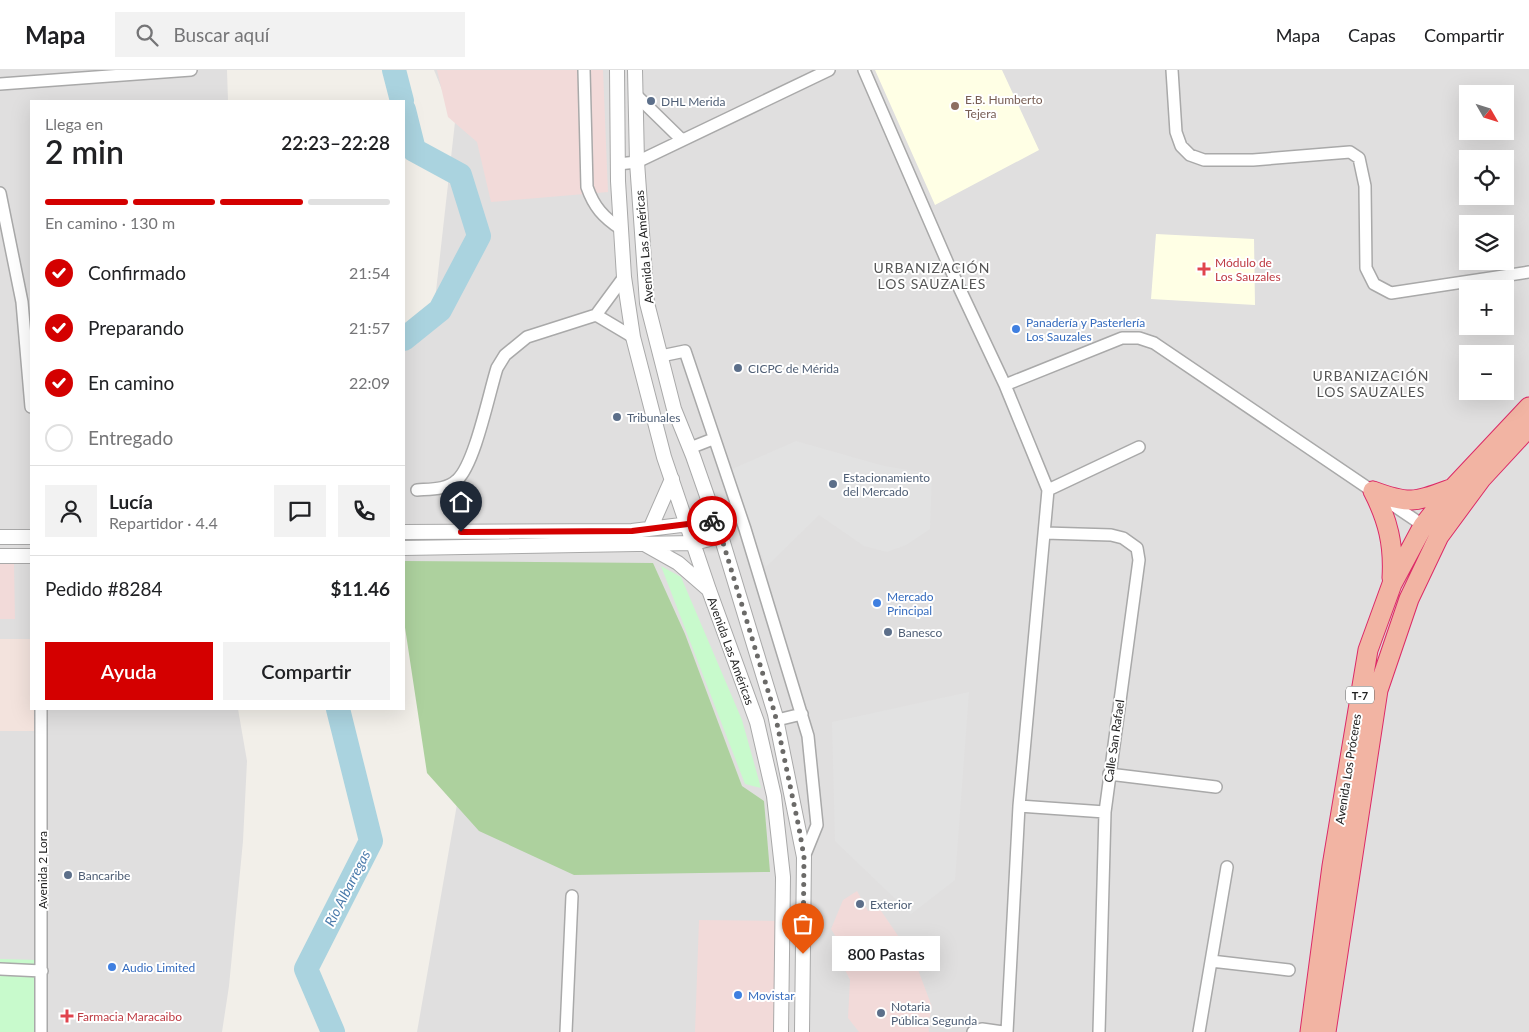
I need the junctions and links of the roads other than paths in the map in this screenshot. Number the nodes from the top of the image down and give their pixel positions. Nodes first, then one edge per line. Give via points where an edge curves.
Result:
1 (191, 70) edge
2 (584, 70) edge
3 (617, 70) edge
4 (635, 70) edge
5 (829, 70) edge
6 (864, 70) edge
7 (1172, 70) edge
8 (137, 72) edge
9 (0, 84) edge
10 (636, 95) junction
11 (682, 140) junction
12 (637, 162) junction
13 (618, 164) junction
14 (0, 193) edge
15 (1, 209) edge
16 (621, 229) junction
17 (1529, 272) edge
18 (624, 277) junction
19 (596, 315) junction
20 (633, 337) junction
21 (661, 356) junction
22 (1005, 385) junction
23 (30, 395) edge
24 (1529, 407) edge
25 (1529, 427) edge
26 (713, 439) junction
27 (690, 448) junction
28 (1138, 448) dead end
29 (672, 480) junction
30 (1453, 488) junction
31 (417, 490) dead end
32 (1048, 490) junction
33 (1373, 491) junction
34 (714, 521) junction
35 (687, 525) junction
36 (650, 529) junction
37 (1431, 531) junction
38 (405, 532) edge
39 (1045, 533) junction
40 (721, 536) junction
41 (0, 537) edge
42 (30, 537) edge
43 (694, 543) junction
44 (640, 545) junction
45 (405, 548) edge
46 (0, 556) edge
47 (30, 556) edge
48 (1392, 584) junction
49 (709, 590) junction
50 (41, 710) edge
51 (802, 714) junction
52 (777, 720) junction
53 (1109, 774) junction
54 (1216, 787) dead end
55 (1019, 806) junction
56 (1105, 812) junction
57 (804, 857) junction
58 (1227, 868) dead end
59 (572, 896) dead end
60 (1211, 961) junction
61 (0, 969) edge
62 (1289, 970) dead end
63 (42, 971) junction
64 (42, 1032) edge
65 (566, 1032) edge
66 (781, 1032) edge
67 (802, 1032) edge
68 (972, 1032) edge
69 (1005, 1032) edge
70 (1099, 1032) edge
71 (1199, 1032) edge
72 (1310, 1032) edge
73 (1326, 1032) edge

1 - 8 street
2 - 16 street via 587,186 603,217
3 - 13 street, Avenida Las Américas
4 - 10 street, Avenida Las Américas
5 - 11 street
6 - 22 street
7 - 17 street via 1176,132 1181,146 1190,155 1204,160 1253,160 1350,152 1359,158 1365,186 1366,268 1374,284 1391,293
8 - 9 street
10 - 11 street
10 - 12 street, Avenida Las Américas
11 - 12 street
12 - 13 street
12 - 21 street, Avenida Las Américas via 647,303
13 - 16 street, Avenida Las Américas
14 - 15 street
15 - 23 street via 22,302
16 - 18 street, Avenida Las Américas
18 - 19 street
18 - 20 street, Avenida Las Américas
19 - 20 street
19 - 31 street via 527,337 515,344 497,368 469,462 457,480 444,487
20 - 29 street, Avenida Las Américas
21 - 26 street via 685,350
21 - 27 street, Avenida Las Américas via 674,409
22 - 32 street
22 - 33 street via 1122,338 1139,338 1154,343
24 - 30 highway, Avenida Los Próceres / T-7
25 - 37 highway, Avenida Los Próceres / T-7
26 - 27 street
26 - 51 street via 745,529
27 - 34 street, Avenida Las Américas
28 - 32 street
29 - 35 street, Avenida Las Américas
29 - 36 street
30 - 33 highway via 1411,502
30 - 37 highway, Avenida Los Próceres / T-7
32 - 39 street
33 - 37 street
33 - 48 highway, T-7 via 1391,535 1394,552
34 - 35 street
34 - 40 street, Avenida Las Américas
35 - 36 street
35 - 43 street, Avenida Las Américas
36 - 38 street
37 - 48 highway, Avenida Los Próceres / T-7
37 - 73 highway, Avenida Los Próceres / T-7 via 1378,690
39 - 53 street, Calle San Rafael via 1111,535 1123,538 1136,548 1139,560
39 - 55 street
40 - 43 street
40 - 52 street, Avenida Las Américas
41 - 42 street
43 - 44 street
43 - 49 street, Avenida Las Américas
44 - 45 street
44 - 49 street via 678,563
46 - 47 street
48 - 72 highway, Avenida Los Próceres / T-7 via 1368,650 1332,866
49 - 66 street, Avenida Las Américas via 757,722 774,796 782,877
50 - 63 street, Avenida 2 Lora
51 - 52 street
51 - 57 street via 808,736 817,825
52 - 57 street, Avenida Las Américas
53 - 54 street
53 - 56 street, Calle San Rafael
55 - 56 street
55 - 69 street
56 - 70 street, Calle San Rafael
57 - 67 street, Avenida Las Américas
58 - 60 street
59 - 65 street
60 - 62 street
60 - 71 street
61 - 63 street
63 - 64 street, Avenida 2 Lora
68 - 69 street via 982,1029

